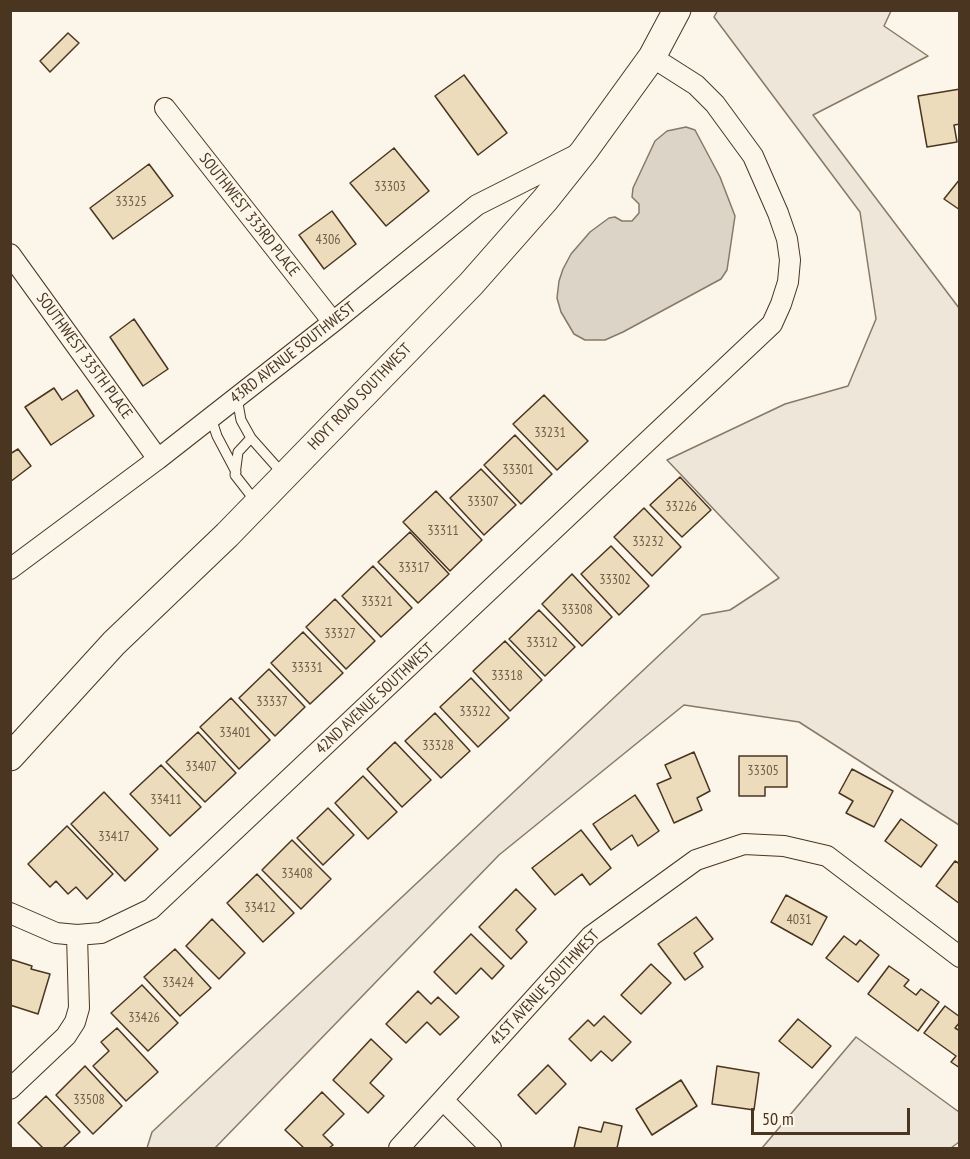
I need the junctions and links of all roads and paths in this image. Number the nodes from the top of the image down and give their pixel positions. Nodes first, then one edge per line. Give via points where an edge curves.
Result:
1 (677, 10) edge
2 (652, 57) junction
3 (165, 108) dead end
4 (584, 151) junction
5 (10, 254) edge
6 (333, 322) junction
7 (237, 398) junction
8 (211, 418) junction
9 (251, 438) junction
10 (158, 459) junction
11 (236, 472) junction
12 (284, 476) junction
13 (257, 504) junction
14 (10, 569) edge
15 (10, 757) edge
16 (10, 913) edge
17 (77, 935) junction
18 (960, 957) edge
19 (10, 1089) edge
20 (444, 1101) junction
21 (399, 1149) edge
22 (491, 1149) edge

1 - 2 main road, HOYT ROAD SOUTHWEST
2 - 4 main road, HOYT ROAD SOUTHWEST
2 - 17 street, 42ND AVENUE SOUTHWEST via 696,85 753,156 778,213 790,260 788,282 772,324 151,909 101,933
3 - 6 street, SOUTHWEST 333RD PLACE
4 - 6 street, 43RD AVENUE SOUTHWEST via 477,205
4 - 12 main road, HOYT ROAD SOUTHWEST via 471,284
5 - 10 street, SOUTHWEST 335TH PLACE
6 - 7 street, 43RD AVENUE SOUTHWEST
7 - 8 street, 43RD AVENUE SOUTHWEST
7 - 9 lane via 241,420
8 - 10 street, 43RD AVENUE SOUTHWEST
8 - 11 lane
9 - 11 lane via 238,452
9 - 12 lane
10 - 14 street, 43RD AVENUE SOUTHWEST
11 - 13 lane
12 - 13 main road, HOYT ROAD SOUTHWEST
13 - 15 main road, HOYT ROAD SOUTHWEST via 114,643
16 - 17 street via 56,933
17 - 19 street via 75,1022 66,1036
18 - 20 street, 41ST AVENUE SOUTHWEST via 827,856 784,846 744,844 696,860 591,936
20 - 21 street, 41ST AVENUE SOUTHWEST
20 - 22 street

